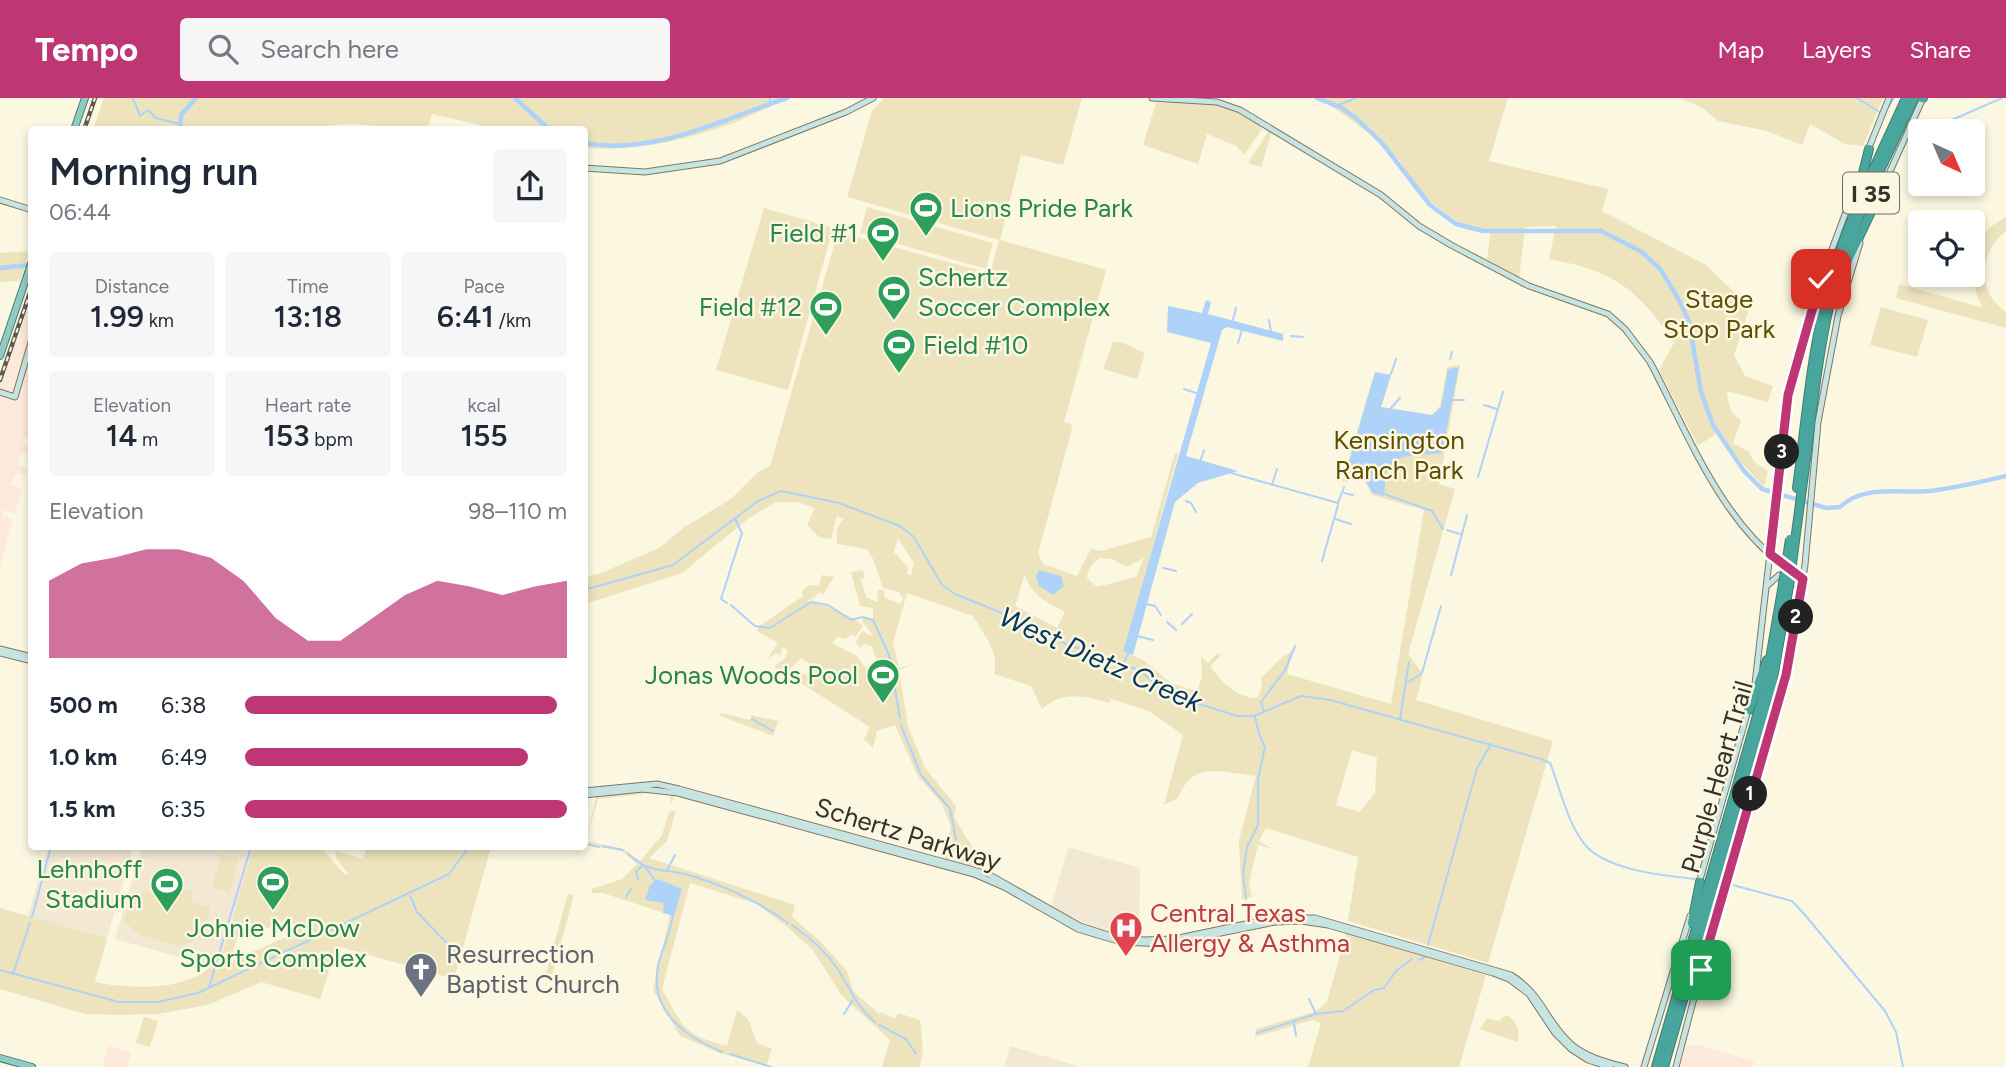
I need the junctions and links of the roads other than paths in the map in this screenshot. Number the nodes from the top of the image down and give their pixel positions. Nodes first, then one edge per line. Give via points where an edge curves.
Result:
1 (85, 98) edge
2 (873, 98) edge
3 (1152, 98) edge
4 (1889, 98) edge
5 (1906, 98) edge
6 (1914, 98) edge
7 (1923, 98) edge
8 (75, 126) edge
9 (1869, 149) junction
10 (588, 167) edge
11 (1879, 195) junction
12 (0, 200) edge
13 (28, 209) edge
14 (1852, 220) junction
15 (28, 272) edge
16 (1833, 290) junction
17 (28, 353) edge
18 (0, 356) edge
19 (0, 393) edge
20 (1809, 419) junction
21 (1772, 533) junction
22 (1757, 539) junction
23 (1770, 554) junction
24 (1803, 579) junction
25 (1786, 584) junction
26 (1766, 589) junction
27 (1799, 603) junction
28 (1776, 624) junction
29 (0, 651) edge
30 (28, 658) edge
31 (1749, 710) junction
32 (1763, 720) junction
33 (588, 792) edge
34 (588, 793) edge
35 (1747, 806) junction
36 (1700, 881) junction
37 (1713, 920) junction
38 (1683, 971) junction
39 (1683, 1001) junction
40 (0, 1058) edge
41 (1643, 1065) edge
42 (32, 1067) edge
43 (1610, 1067) edge
44 (1625, 1067) edge
45 (1656, 1067) edge
46 (1664, 1067) edge
47 (1676, 1067) edge

1 - 8 main road
2 - 10 main road via 720,161 645,172
3 - 22 main road via 1210,102 1240,110 1381,195 1451,245 1529,286 1612,317 1643,352 1723,500
4 - 9 main road
5 - 14 highway, I 35
6 - 16 highway, I 35
7 - 11 main road
9 - 14 highway
9 - 21 main road via 1821,279 1788,395
11 - 16 highway
11 - 24 main road via 1838,316 1817,426
12 - 13 main road
14 - 20 highway, I 35 via 1823,307
15 - 18 main road
16 - 20 highway, I 35
17 - 19 main road via 15,397
20 - 25 highway, Purple Heart Trail / I 35, bridge
21 - 22 main road via 1765,542
21 - 23 main road
22 - 23 main road
23 - 24 main road
23 - 26 main road
24 - 27 main road
25 - 28 highway, Purple Heart Trail / I 35
25 - 32 highway, Purple Heart Trail / I 35 via 1776,667
26 - 27 main road via 1776,575 1794,581 1799,587
26 - 31 main road
27 - 35 main road via 1786,675
28 - 31 highway
28 - 38 highway, Purple Heart Trail / I 35 via 1765,688
29 - 30 main road
31 - 36 main road
32 - 35 highway
32 - 39 highway, Purple Heart Trail / I 35
33 - 44 main road, Schertz Parkway via 643,785 679,789 988,874 1080,926 1124,938 1174,939 1286,916 1328,920 1511,975 1536,994 1573,1046
34 - 43 main road, Schertz Parkway via 643,789 678,793 974,874 1078,929 1121,942 1175,943 1285,921 1328,925 1509,979 1535,1000 1566,1045 1588,1060
35 - 37 main road
36 - 38 highway
36 - 41 main road
37 - 39 highway
37 - 47 main road
38 - 45 highway, Purple Heart Trail / I 35
39 - 46 highway, Purple Heart Trail / I 35
40 - 42 main road

